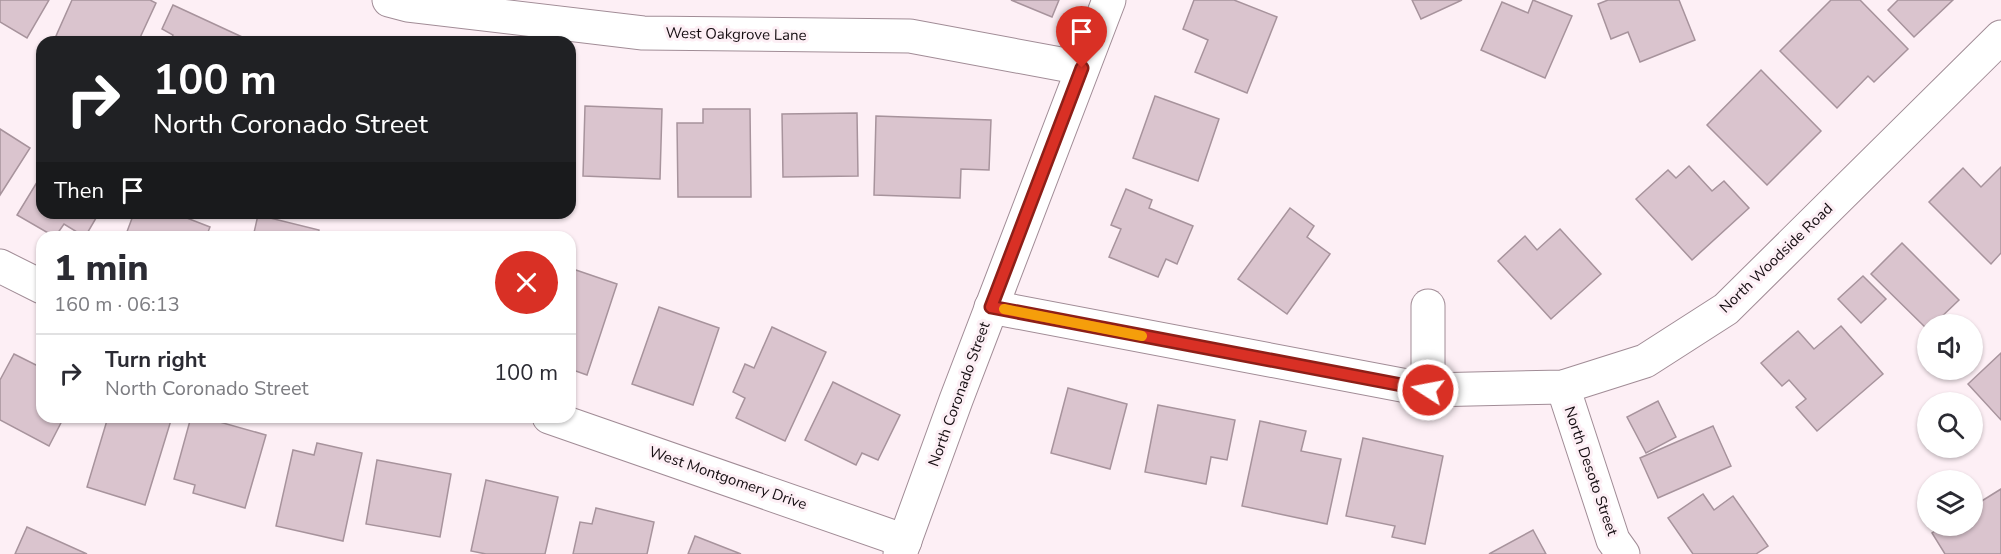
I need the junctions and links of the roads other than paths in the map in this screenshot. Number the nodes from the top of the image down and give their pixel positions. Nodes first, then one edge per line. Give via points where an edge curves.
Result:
1 (389, 0) edge
2 (1109, 0) edge
3 (2001, 37) edge
4 (1082, 68) junction
5 (0, 266) edge
6 (36, 284) edge
7 (1428, 306) dead end
8 (991, 307) junction
9 (1563, 387) junction
10 (1428, 390) junction
11 (565, 423) edge
12 (903, 547) edge
13 (1623, 554) edge

1 - 4 street, West Oakgrove Lane via 643,33 910,36
2 - 4 street, North Coronado Street
3 - 9 street, North Woodside Road via 1726,309 1645,361
4 - 8 street, North Coronado Street
5 - 6 street
7 - 10 street
8 - 10 street, North Woodside Road
8 - 12 street, North Coronado Street
9 - 10 street, North Woodside Road
9 - 13 street, North Desoto Street via 1613,540
11 - 12 street, West Montgomery Drive

